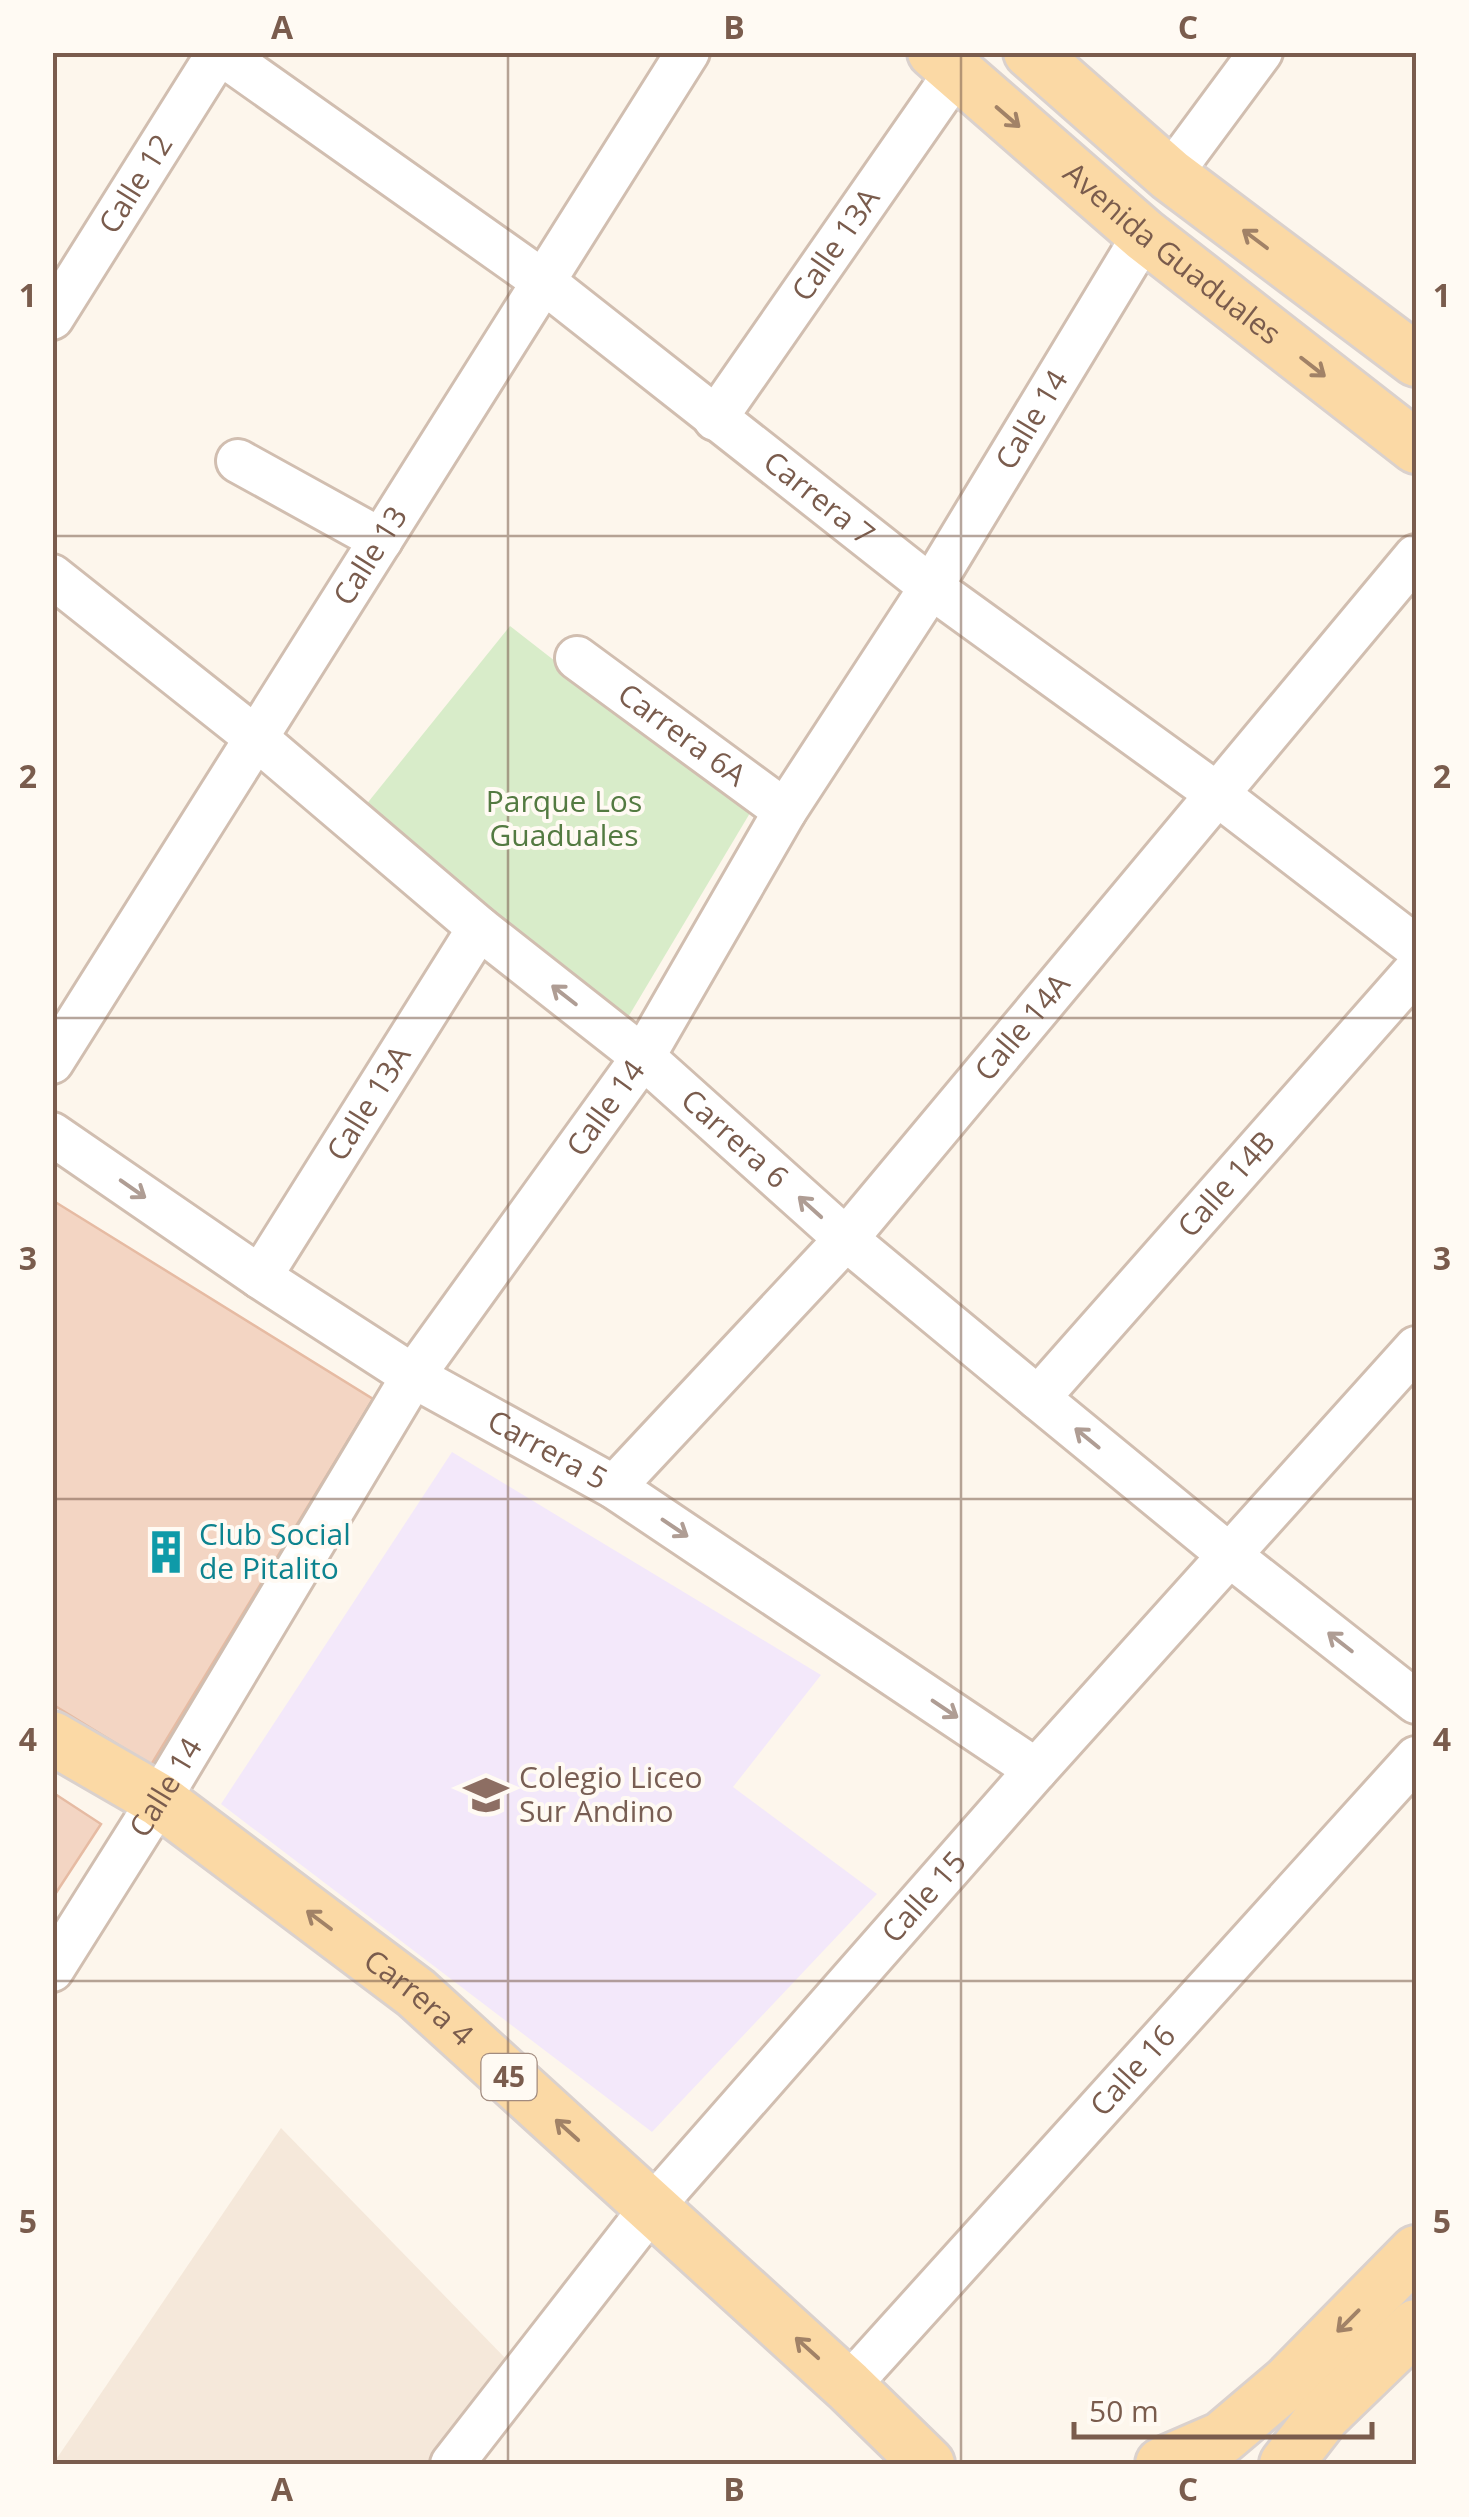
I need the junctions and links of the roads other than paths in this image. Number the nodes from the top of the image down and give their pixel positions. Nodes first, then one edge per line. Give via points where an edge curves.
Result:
1 (688, 52) edge
2 (1030, 52) edge
3 (1261, 52) edge
4 (219, 53) edge
5 (945, 62) edge
6 (1170, 175) junction
7 (1144, 235) junction
8 (544, 282) junction
9 (52, 318) edge
10 (1416, 360) edge
11 (715, 419) junction
12 (1416, 446) edge
13 (238, 461) dead end
14 (381, 540) junction
15 (1416, 556) edge
16 (52, 576) edge
17 (932, 587) junction
18 (577, 658) dead end
19 (256, 738) junction
20 (1216, 794) junction
21 (785, 811) junction
22 (479, 928) junction
23 (1416, 947) edge
24 (1416, 970) edge
25 (643, 1058) junction
26 (52, 1062) edge
27 (52, 1134) edge
28 (846, 1239) junction
29 (260, 1277) junction
30 (1416, 1348) edge
31 (413, 1376) junction
32 (1038, 1398) junction
33 (614, 1487) junction
34 (1228, 1554) junction
35 (1416, 1702) edge
36 (52, 1738) edge
37 (1416, 1758) edge
38 (1036, 1770) junction
39 (159, 1800) junction
40 (52, 1970) edge
41 (652, 2207) junction
42 (1416, 2252) edge
43 (1416, 2326) edge
44 (848, 2386) junction
45 (452, 2464) edge
46 (928, 2464) edge
47 (1162, 2464) edge
48 (1286, 2464) edge

1 - 8 street, Calle 13
2 - 6 main road, Avenida Guaduales
3 - 6 street
4 - 8 street, Carrera 7
4 - 9 street, Calle 12
5 -> 7 main road, Avenida Guaduales
5 - 11 street, Calle 13A
10 -> 6 main road, Avenida Guaduales
7 -> 12 main road, Avenida Guaduales
7 - 17 street, Calle 14
8 - 11 street, Carrera 7
8 - 14 street, Calle 13
11 - 17 street, Carrera 7
13 - 14 street
14 - 19 street, Calle 13
15 - 20 street, Calle 14A
16 - 19 street, Carrera 6
17 - 20 street, Carrera 7
17 - 21 street, Calle 14
18 - 21 street, Carrera 6A
19 - 22 street, Carrera 6
19 - 26 street, Calle 13
20 - 23 street, Carrera 7
20 - 28 street, Calle 14A
21 - 25 street, Calle 14
25 -> 22 street, Carrera 6
22 - 29 street, Calle 13A
24 - 32 street, Calle 14B
28 -> 25 street, Carrera 6
25 - 31 street, Calle 14
27 -> 29 street, Carrera 5
28 - 32 street, Carrera 6
28 - 33 street, Calle 14A
29 - 31 street, Carrera 5
30 - 34 street, Calle 15
31 - 33 street, Carrera 5
31 - 39 street, Calle 14
34 -> 32 street, Carrera 6
33 -> 38 street, Carrera 5
35 -> 34 street, Carrera 6
34 - 38 street, Calle 15
36 - 39 main road, Carrera 4 / 45
37 - 44 street, Calle 16
38 - 41 street, Calle 15
39 - 40 street, Calle 14
41 -> 39 main road, Carrera 4 / 45 via 416,1993
44 -> 41 main road, Carrera 4 / 45
41 - 45 street, Calle 15
42 -> 47 main road via 1288,2382 1222,2438
43 - 48 main road via 1324,2414
44 - 46 main road, Carrera 4 / 45

